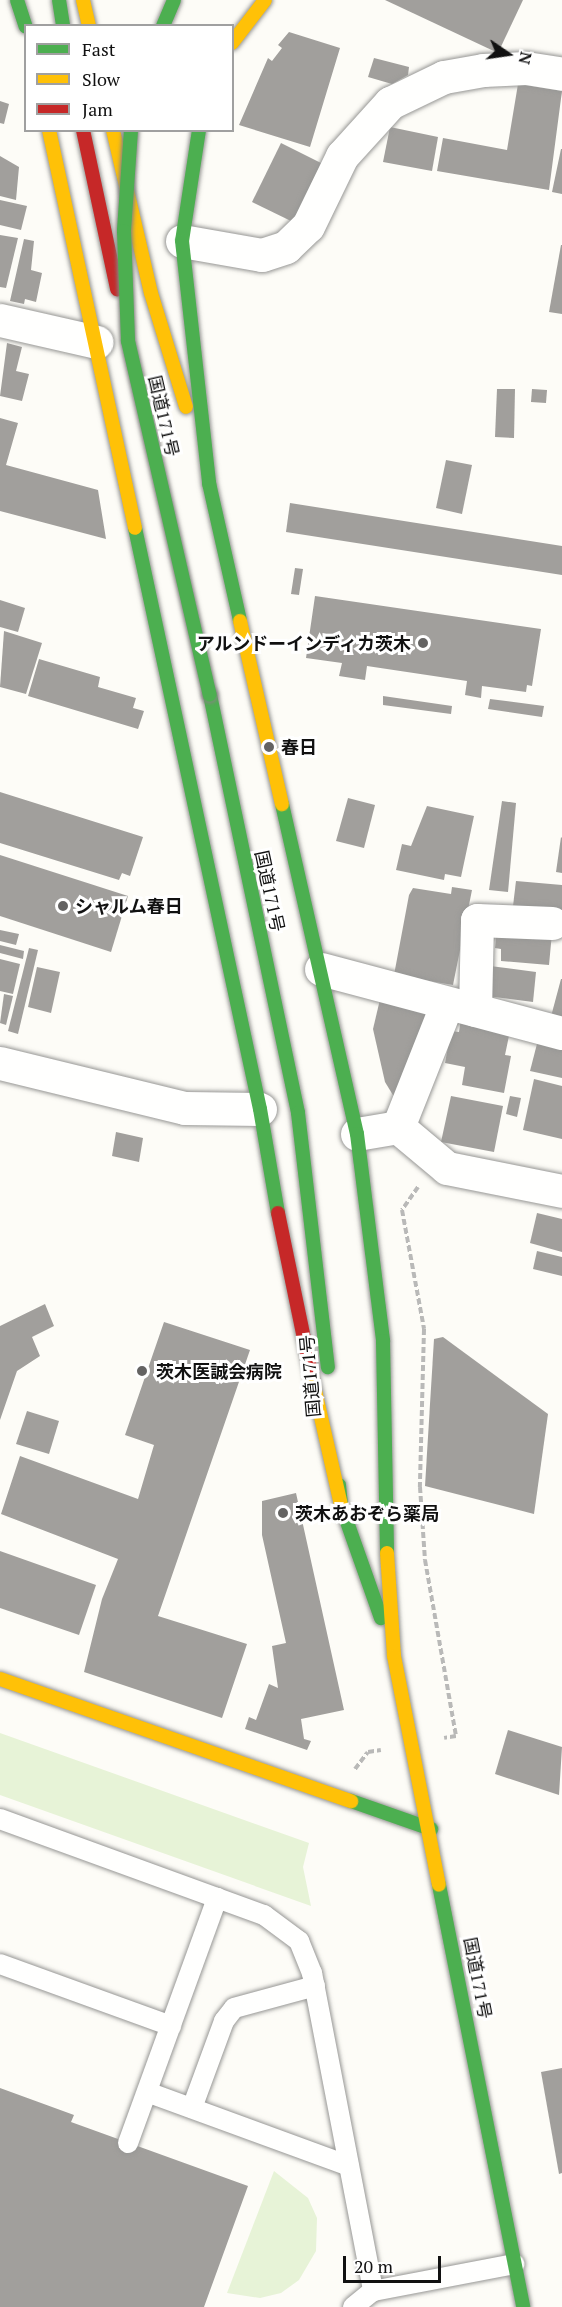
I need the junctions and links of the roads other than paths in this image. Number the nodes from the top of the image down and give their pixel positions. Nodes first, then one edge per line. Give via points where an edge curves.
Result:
1 (17, 0) edge
2 (59, 0) edge
3 (83, 0) edge
4 (174, 0) edge
5 (265, 0) edge
6 (25, 24) edge
7 (63, 24) edge
8 (89, 24) edge
9 (164, 24) edge
10 (234, 40) edge
11 (562, 74) edge
12 (50, 132) edge
13 (83, 132) edge
14 (113, 132) edge
15 (131, 132) edge
16 (200, 132) edge
17 (182, 241) junction
18 (0, 320) edge
19 (113, 341) junction
20 (209, 483) junction
21 (552, 923) dead end
22 (321, 969) junction
23 (461, 1006) junction
24 (562, 1033) edge
25 (0, 1063) edge
26 (261, 1109) junction
27 (398, 1127) junction
28 (357, 1134) junction
29 (562, 1191) edge
30 (341, 1505) junction
31 (394, 1656) junction
32 (0, 1679) edge
33 (0, 1819) edge
34 (431, 1829) junction
35 (217, 1898) junction
36 (0, 1964) edge
37 (315, 1986) junction
38 (171, 2026) junction
39 (147, 2092) junction
40 (192, 2108) junction
41 (128, 2143) dead end
42 (349, 2166) junction
43 (514, 2264) junction
44 (373, 2291) junction
45 (354, 2307) edge
46 (523, 2307) edge

1 - 6 main road
2 - 7 main road
3 - 8 main road
4 - 9 main road
5 - 10 main road
11 - 17 street via 526,68 483,70 444,77 390,103 342,156 308,226 286,248 262,255
12 - 19 main road
13 - 19 main road, bridge
14 - 20 main road via 151,292
15 - 19 main road, 国道171号, bridge
16 - 17 main road, 国道171号
17 - 20 main road, 国道171号
18 - 19 street
19 - 26 main road
19 - 30 main road, 国道171号, bridge via 210,695 300,1125 318,1256
20 - 22 main road, 国道171号
21 - 23 street via 477,920
22 - 23 street
22 - 28 main road, 国道171号
23 - 24 street
23 - 27 street
25 - 26 street via 185,1108
26 - 30 main road via 288,1270
27 - 28 street
27 - 29 street via 447,1168
28 - 31 main road, 国道171号 via 383,1341 383,1486
30 - 31 main road, 国道171号
31 - 34 main road, 国道171号
32 - 34 main road
33 - 35 lane
34 - 43 main road, 国道171号
35 - 37 lane via 274,1919 292,1933 305,1951
35 - 38 lane
36 - 38 lane
37 - 40 lane via 234,2008 224,2021
37 - 42 lane
38 - 39 lane
39 - 40 lane
39 - 41 lane
40 - 42 lane
42 - 44 lane
43 - 44 lane
43 - 46 main road, 国道171号
44 - 45 lane

